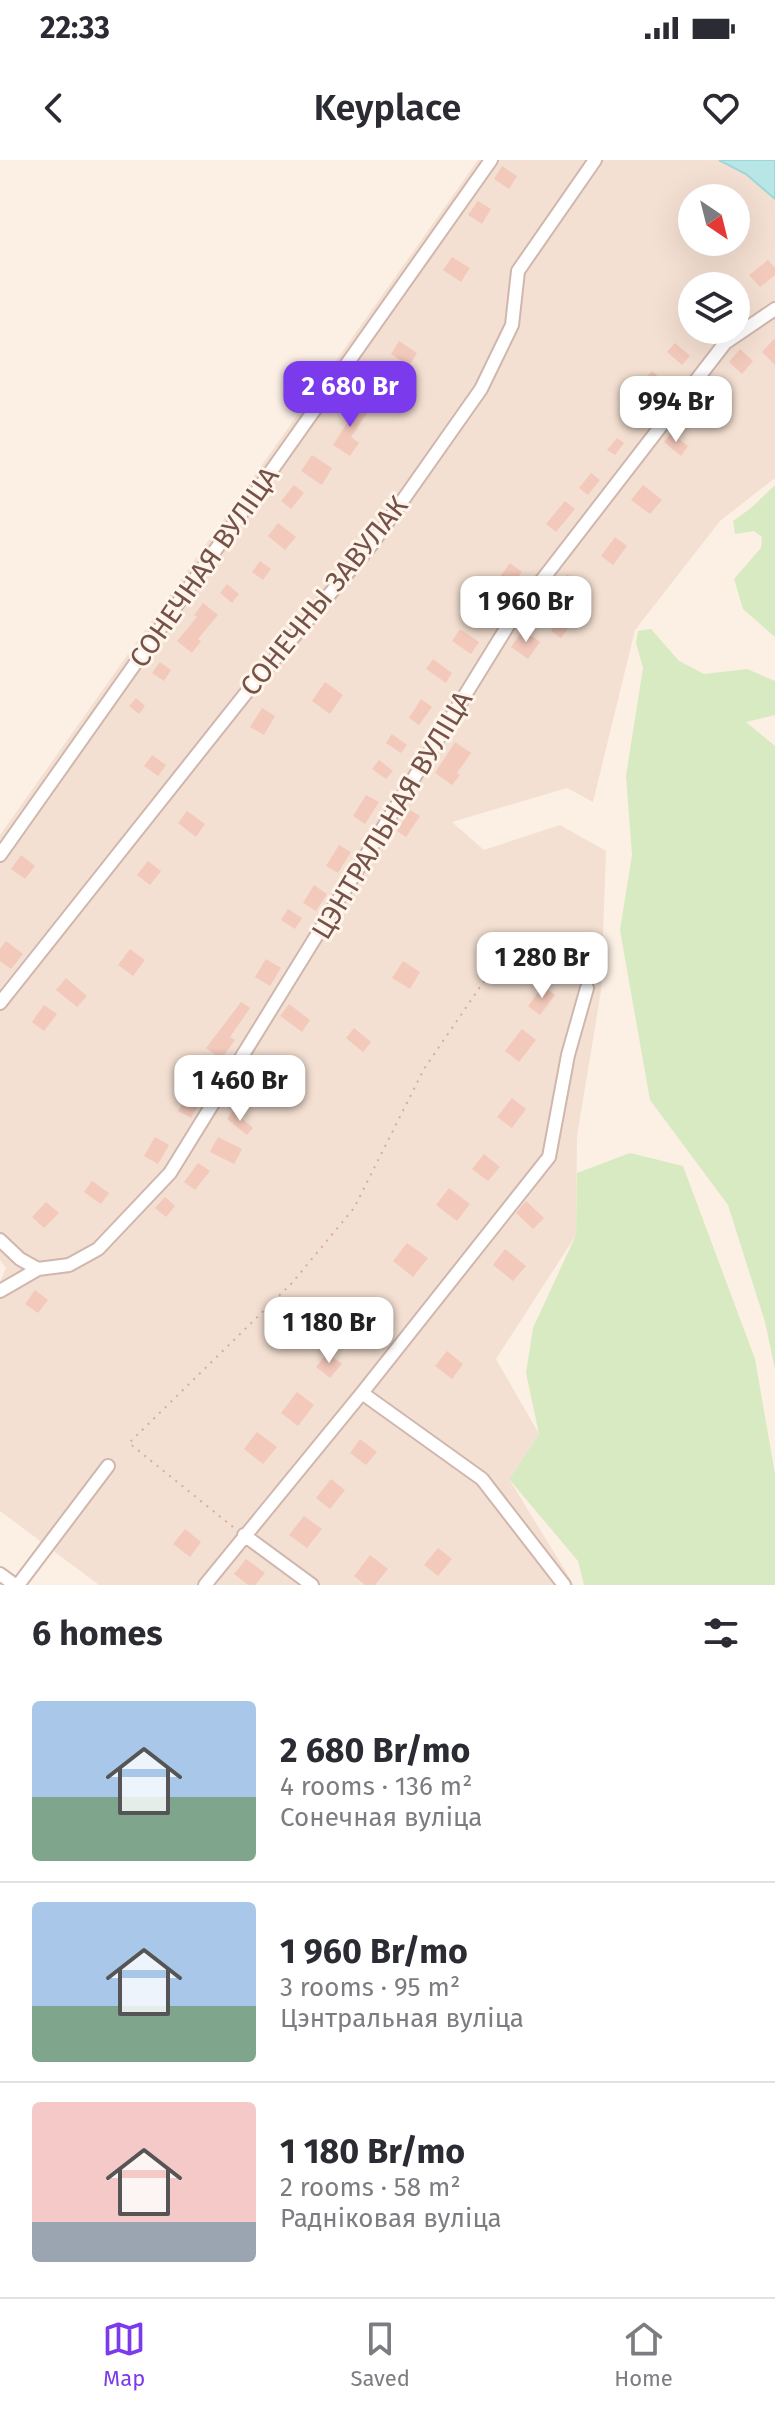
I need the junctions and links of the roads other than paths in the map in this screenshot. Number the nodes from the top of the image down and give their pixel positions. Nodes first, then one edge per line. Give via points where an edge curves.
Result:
1 (491, 160) edge
2 (595, 160) edge
3 (775, 309) edge
4 (0, 855) edge
5 (587, 988) dead end
6 (0, 1003) edge
7 (0, 1240) edge
8 (38, 1269) junction
9 (0, 1291) edge
10 (362, 1393) junction
11 (108, 1466) dead end
12 (244, 1535) junction
13 (0, 1574) edge
14 (16, 1585) edge
15 (205, 1585) edge
16 (312, 1585) edge
17 (564, 1585) edge

1 - 4 street, СОНЕЧНАЯ ВУЛІЦА
2 - 6 street, СОНЕЧНЫ ЗАВУЛАК via 518,271 512,325 481,389 372,544 246,693
3 - 8 street, ЦЭНТРАЛЬНАЯ ВУЛІЦА via 725,343 512,619 170,1173 98,1249 69,1265
5 - 10 street via 549,1157
7 - 8 street
8 - 9 street, ЦЭНТРАЛЬНАЯ ВУЛІЦА
10 - 12 street
10 - 17 street via 482,1479
11 - 14 street
12 - 15 street
12 - 16 street
13 - 14 street

